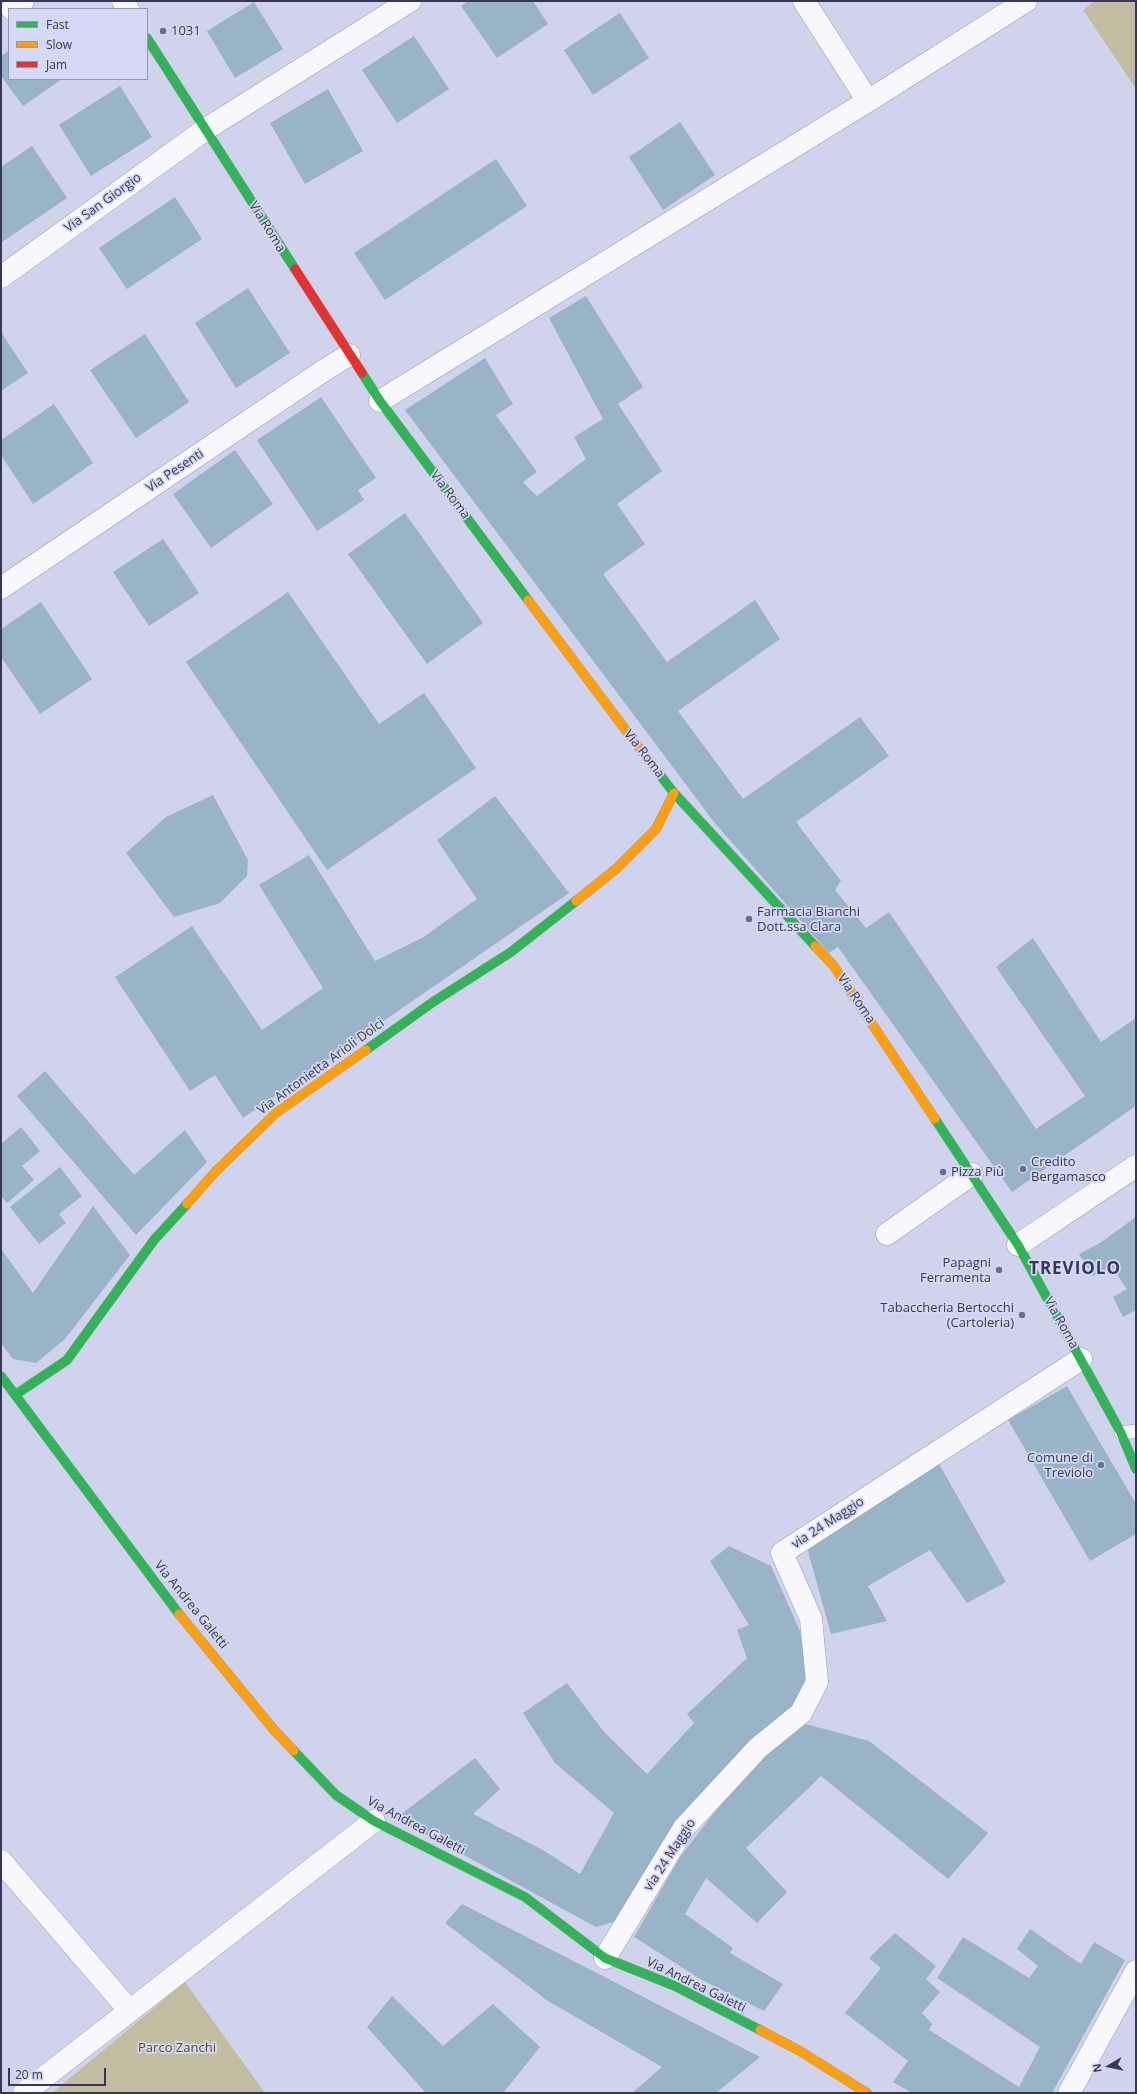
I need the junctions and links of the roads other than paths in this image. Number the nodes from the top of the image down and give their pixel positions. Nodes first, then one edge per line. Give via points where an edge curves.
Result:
1 (23, 1) edge
2 (410, 1) edge
3 (804, 1) edge
4 (1026, 1) edge
5 (13, 8) edge
6 (148, 40) edge
7 (868, 101) junction
8 (206, 129) junction
9 (1, 277) edge
10 (349, 355) junction
11 (380, 401) junction
12 (1, 588) edge
13 (674, 793) junction
14 (1136, 1166) edge
15 (972, 1174) junction
16 (887, 1234) dead end
17 (1018, 1245) junction
18 (1080, 1359) junction
19 (1, 1376) edge
20 (15, 1395) junction
21 (1136, 1431) edge
22 (1121, 1432) junction
23 (1136, 1469) edge
24 (374, 1822) junction
25 (1, 1860) edge
26 (605, 1958) junction
27 (1136, 1971) edge
28 (130, 2011) junction
29 (24, 2093) edge
30 (867, 2093) edge
31 (1069, 2093) edge

1 - 5 street
2 - 8 street, Via San Giorgio
3 - 7 street
4 - 7 street
6 - 8 street, Via Roma
7 - 11 street
8 - 9 street, Via San Giorgio
8 - 10 street, Via Roma
10 - 11 street, Via Roma
10 - 12 street, Via Pesenti
11 - 13 street, Via Roma via 630,738
13 - 15 street, Via Roma via 833,965
13 - 20 street, Via Antonietta Arioli Dolci via 656,829 616,869 510,952 433,1002 276,1113 214,1172 154,1240 68,1360
14 - 17 street
15 - 16 street
15 - 17 street, Via Roma
17 - 18 street, Via Roma
18 - 22 street, Via Roma
18 - 26 street, via 24 Maggio via 782,1553 811,1619 817,1682 801,1713 758,1748 684,1828
19 - 20 street, Via Andrea Galetti
20 - 24 street, Via Andrea Galetti via 172,1605 274,1730 336,1795
21 - 22 lane
22 - 23 street, Via Roma
24 - 26 street, Via Andrea Galetti via 525,1898
24 - 28 street
25 - 28 street
26 - 30 street, Via Andrea Galetti via 676,1986 800,2051
27 - 31 street
28 - 29 street

